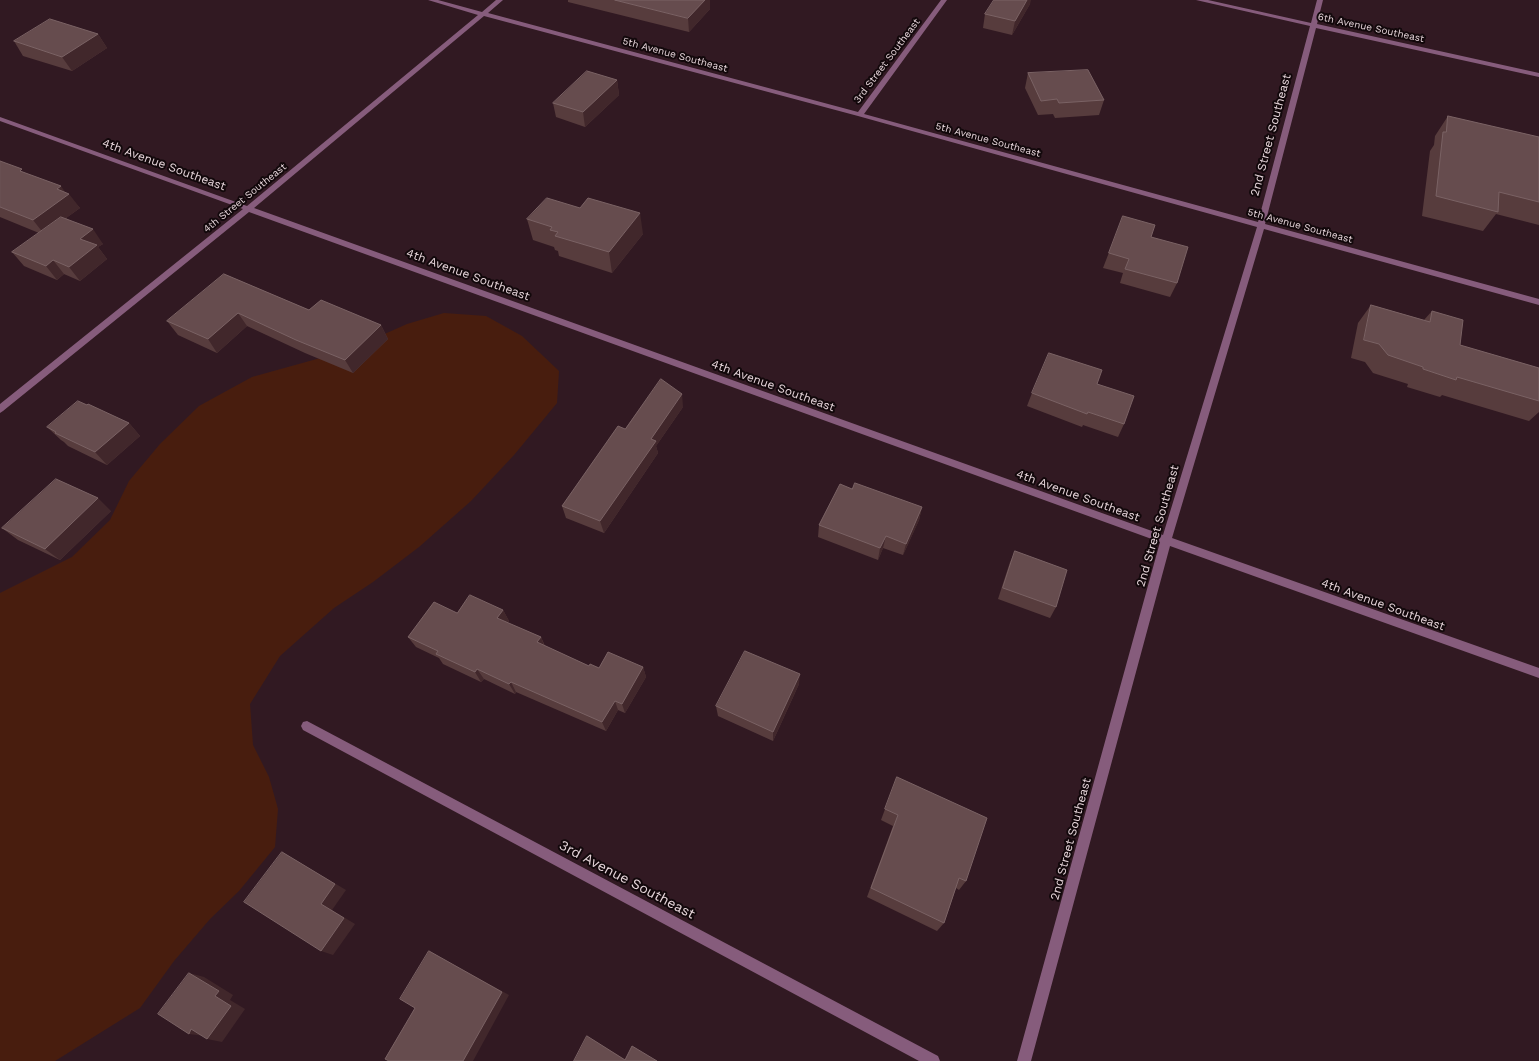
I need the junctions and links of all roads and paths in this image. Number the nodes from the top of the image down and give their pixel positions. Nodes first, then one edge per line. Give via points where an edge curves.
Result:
1 (431, 0) edge
2 (500, 0) edge
3 (944, 0) edge
4 (1199, 0) edge
5 (1320, 0) edge
6 (482, 14) junction
7 (1313, 25) junction
8 (1539, 75) edge
9 (860, 115) junction
10 (0, 119) edge
11 (248, 209) junction
12 (1261, 225) junction
13 (1539, 302) edge
14 (0, 409) edge
15 (1166, 540) junction
16 (1539, 672) edge
17 (307, 726) dead end
18 (933, 1061) edge
19 (1024, 1061) edge

1 - 6 street, 5th Avenue Southeast
2 - 6 street, 4th Street Southeast
3 - 9 street, 3rd Street Southeast
4 - 7 street, 6th Avenue Southeast
5 - 7 street, 2nd Street Southeast
6 - 9 street, 5th Avenue Southeast
6 - 11 street, 4th Street Southeast
7 - 8 street, 6th Avenue Southeast
7 - 12 street, 2nd Street Southeast
9 - 12 street, 5th Avenue Southeast
10 - 11 street, 4th Avenue Southeast
11 - 14 street, 4th Street Southeast
11 - 15 street, 4th Avenue Southeast
12 - 13 street, 5th Avenue Southeast
12 - 15 street, 2nd Street Southeast
15 - 16 street, 4th Avenue Southeast
15 - 19 street, 2nd Street Southeast
17 - 18 street, 3rd Avenue Southeast

